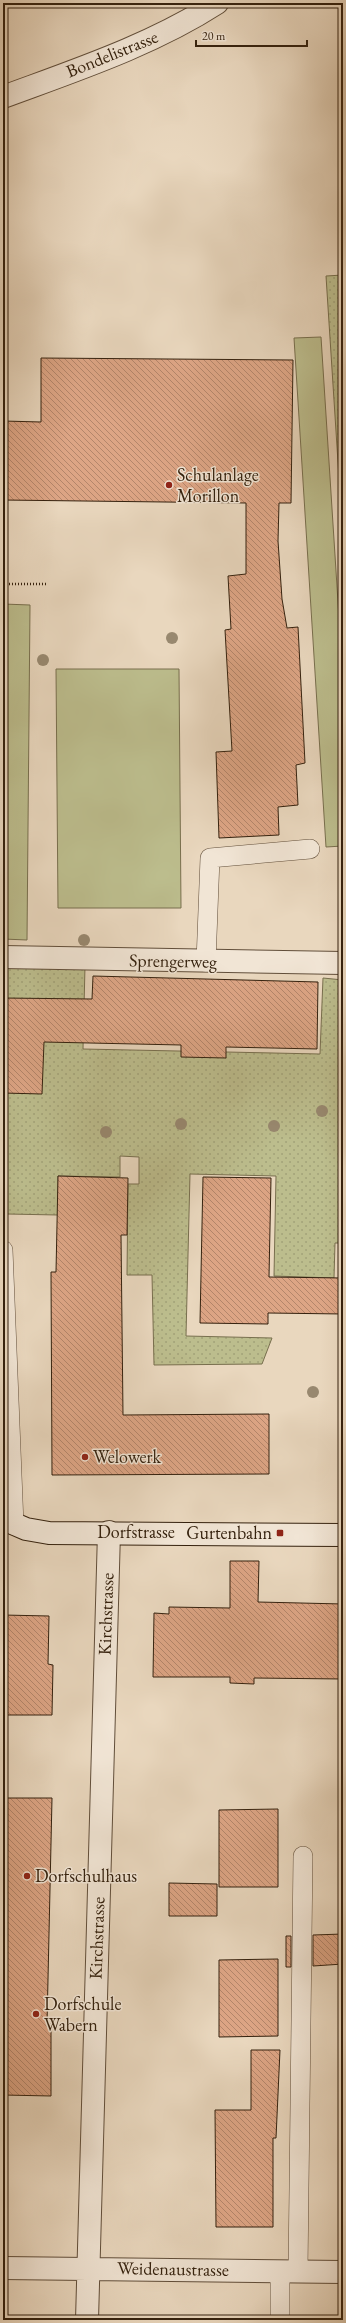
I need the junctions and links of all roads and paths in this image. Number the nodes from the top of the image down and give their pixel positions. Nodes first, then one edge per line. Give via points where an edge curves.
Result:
1 (218, 3) edge
2 (3, 97) edge
3 (3, 584) edge
4 (46, 584) dead end
5 (310, 849) dead end
6 (3, 957) edge
7 (206, 962) junction
8 (343, 963) edge
9 (3, 1250) edge
10 (9, 1522) edge
11 (109, 1532) junction
12 (343, 1535) edge
13 (303, 1856) dead end
14 (3, 2268) edge
15 (87, 2268) junction
16 (289, 2271) junction
17 (343, 2272) edge
18 (87, 2320) edge
19 (280, 2320) edge

1 - 2 street, Bondelistrasse via 165,32 107,58
3 - 4 path
5 - 7 lane via 210,858
6 - 7 street, Sprengerweg
7 - 8 street, Sprengerweg
9 - 10 lane
10 - 11 street, Dorfstrasse via 39,1533
11 - 12 street, Dorfstrasse
11 - 15 street, Kirchstrasse
13 - 16 lane
14 - 15 street, Weidenaustrasse
15 - 16 street, Weidenaustrasse
15 - 18 street, Kirchstrasse
16 - 17 street, Weidenaustrasse
16 - 19 lane

